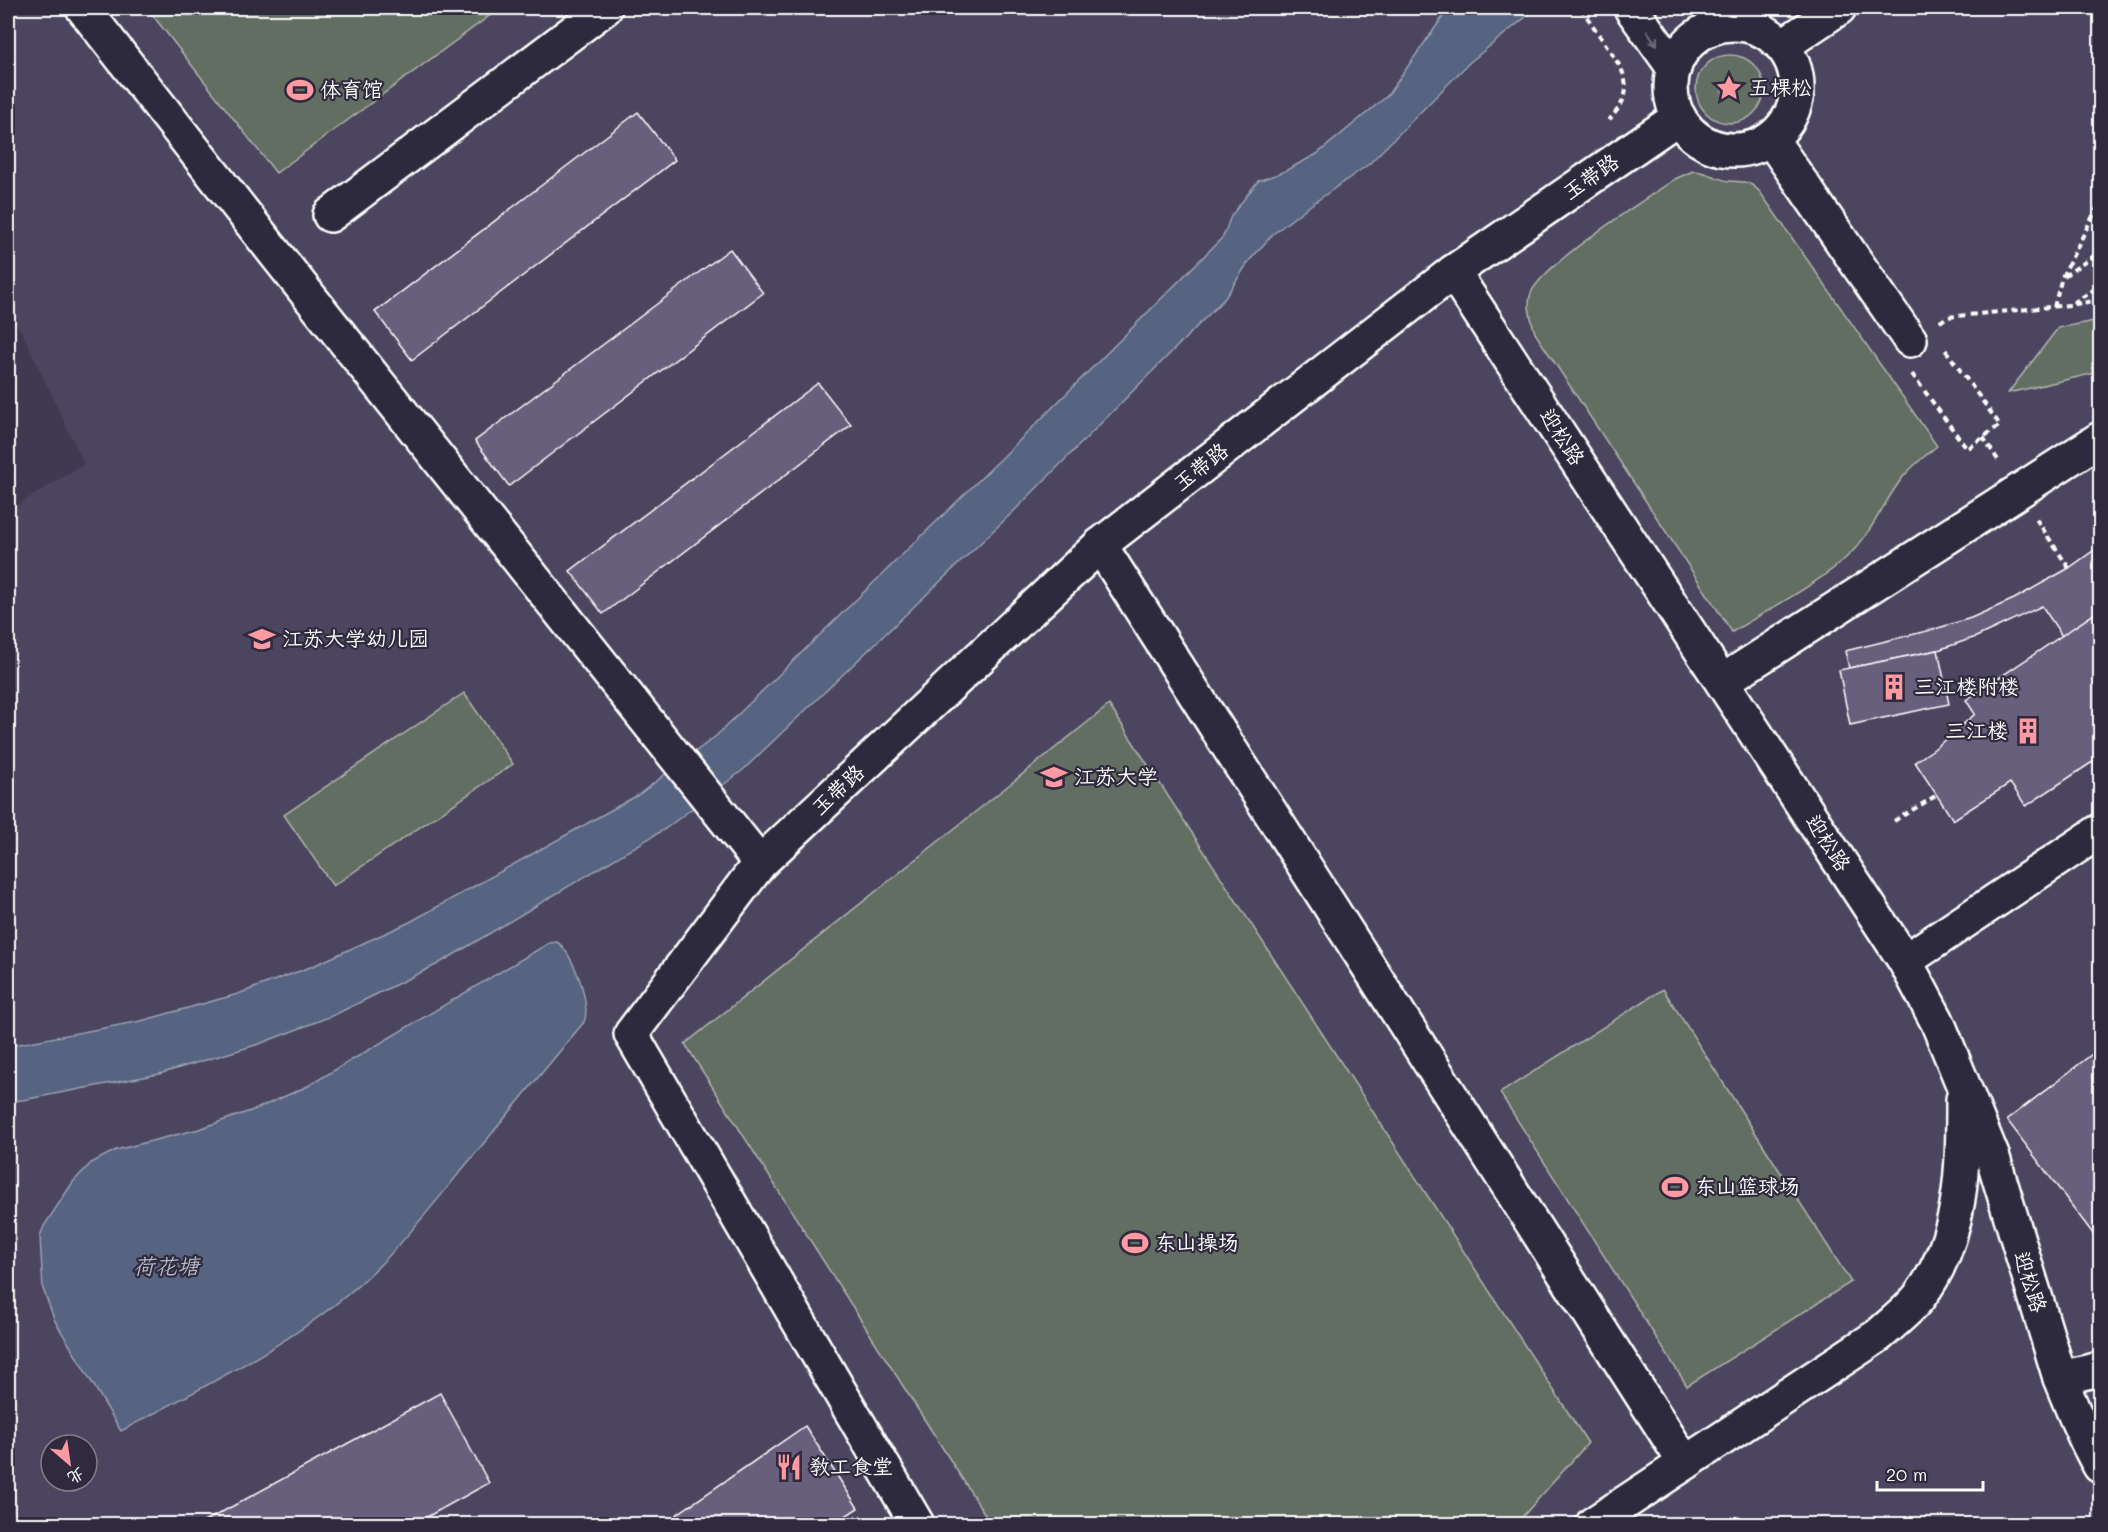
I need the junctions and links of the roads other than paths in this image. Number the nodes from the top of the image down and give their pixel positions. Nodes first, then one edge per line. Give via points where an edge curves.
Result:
1 (84, 8) edge
2 (605, 8) edge
3 (1630, 8) edge
4 (1839, 8) edge
5 (1721, 16) edge
6 (1782, 46) junction
7 (1674, 68) junction
8 (1678, 117) junction
9 (1771, 139) junction
10 (330, 215) dead end
11 (1453, 272) junction
12 (1910, 355) road end
13 (2100, 439) edge
14 (1100, 545) junction
15 (1723, 681) junction
16 (2100, 831) edge
17 (760, 863) junction
18 (1905, 962) junction
19 (1964, 1082) junction
20 (2100, 1369) edge
21 (2060, 1378) junction
22 (1685, 1463) junction
23 (2100, 1466) edge
24 (917, 1524) edge
25 (1593, 1524) edge

1 - 17 street
2 - 10 street
3 -> 7 street
4 - 6 street
5 - 6 street via 1753,27
5 - 7 street via 1686,47
6 - 9 street via 1791,58 1798,88 1791,117
7 - 8 street via 1671,90
8 - 9 street via 1687,131 1712,147 1743,151
8 - 11 street, 玉带路
9 - 12 street
11 - 14 street, 玉带路
11 - 15 street, 迎松路
13 - 15 street
14 - 17 street, 玉带路
14 - 22 street
15 - 18 street, 迎松路
16 - 18 street
17 - 24 street, 玉带路 via 631,1034
18 - 19 street, 迎松路
19 - 21 street, 迎松路 via 1993,1158
19 - 22 street via 1963,1163 1956,1215 1943,1258 1918,1297 1879,1335
20 - 21 street
21 - 23 street, 迎松路
22 - 25 street

